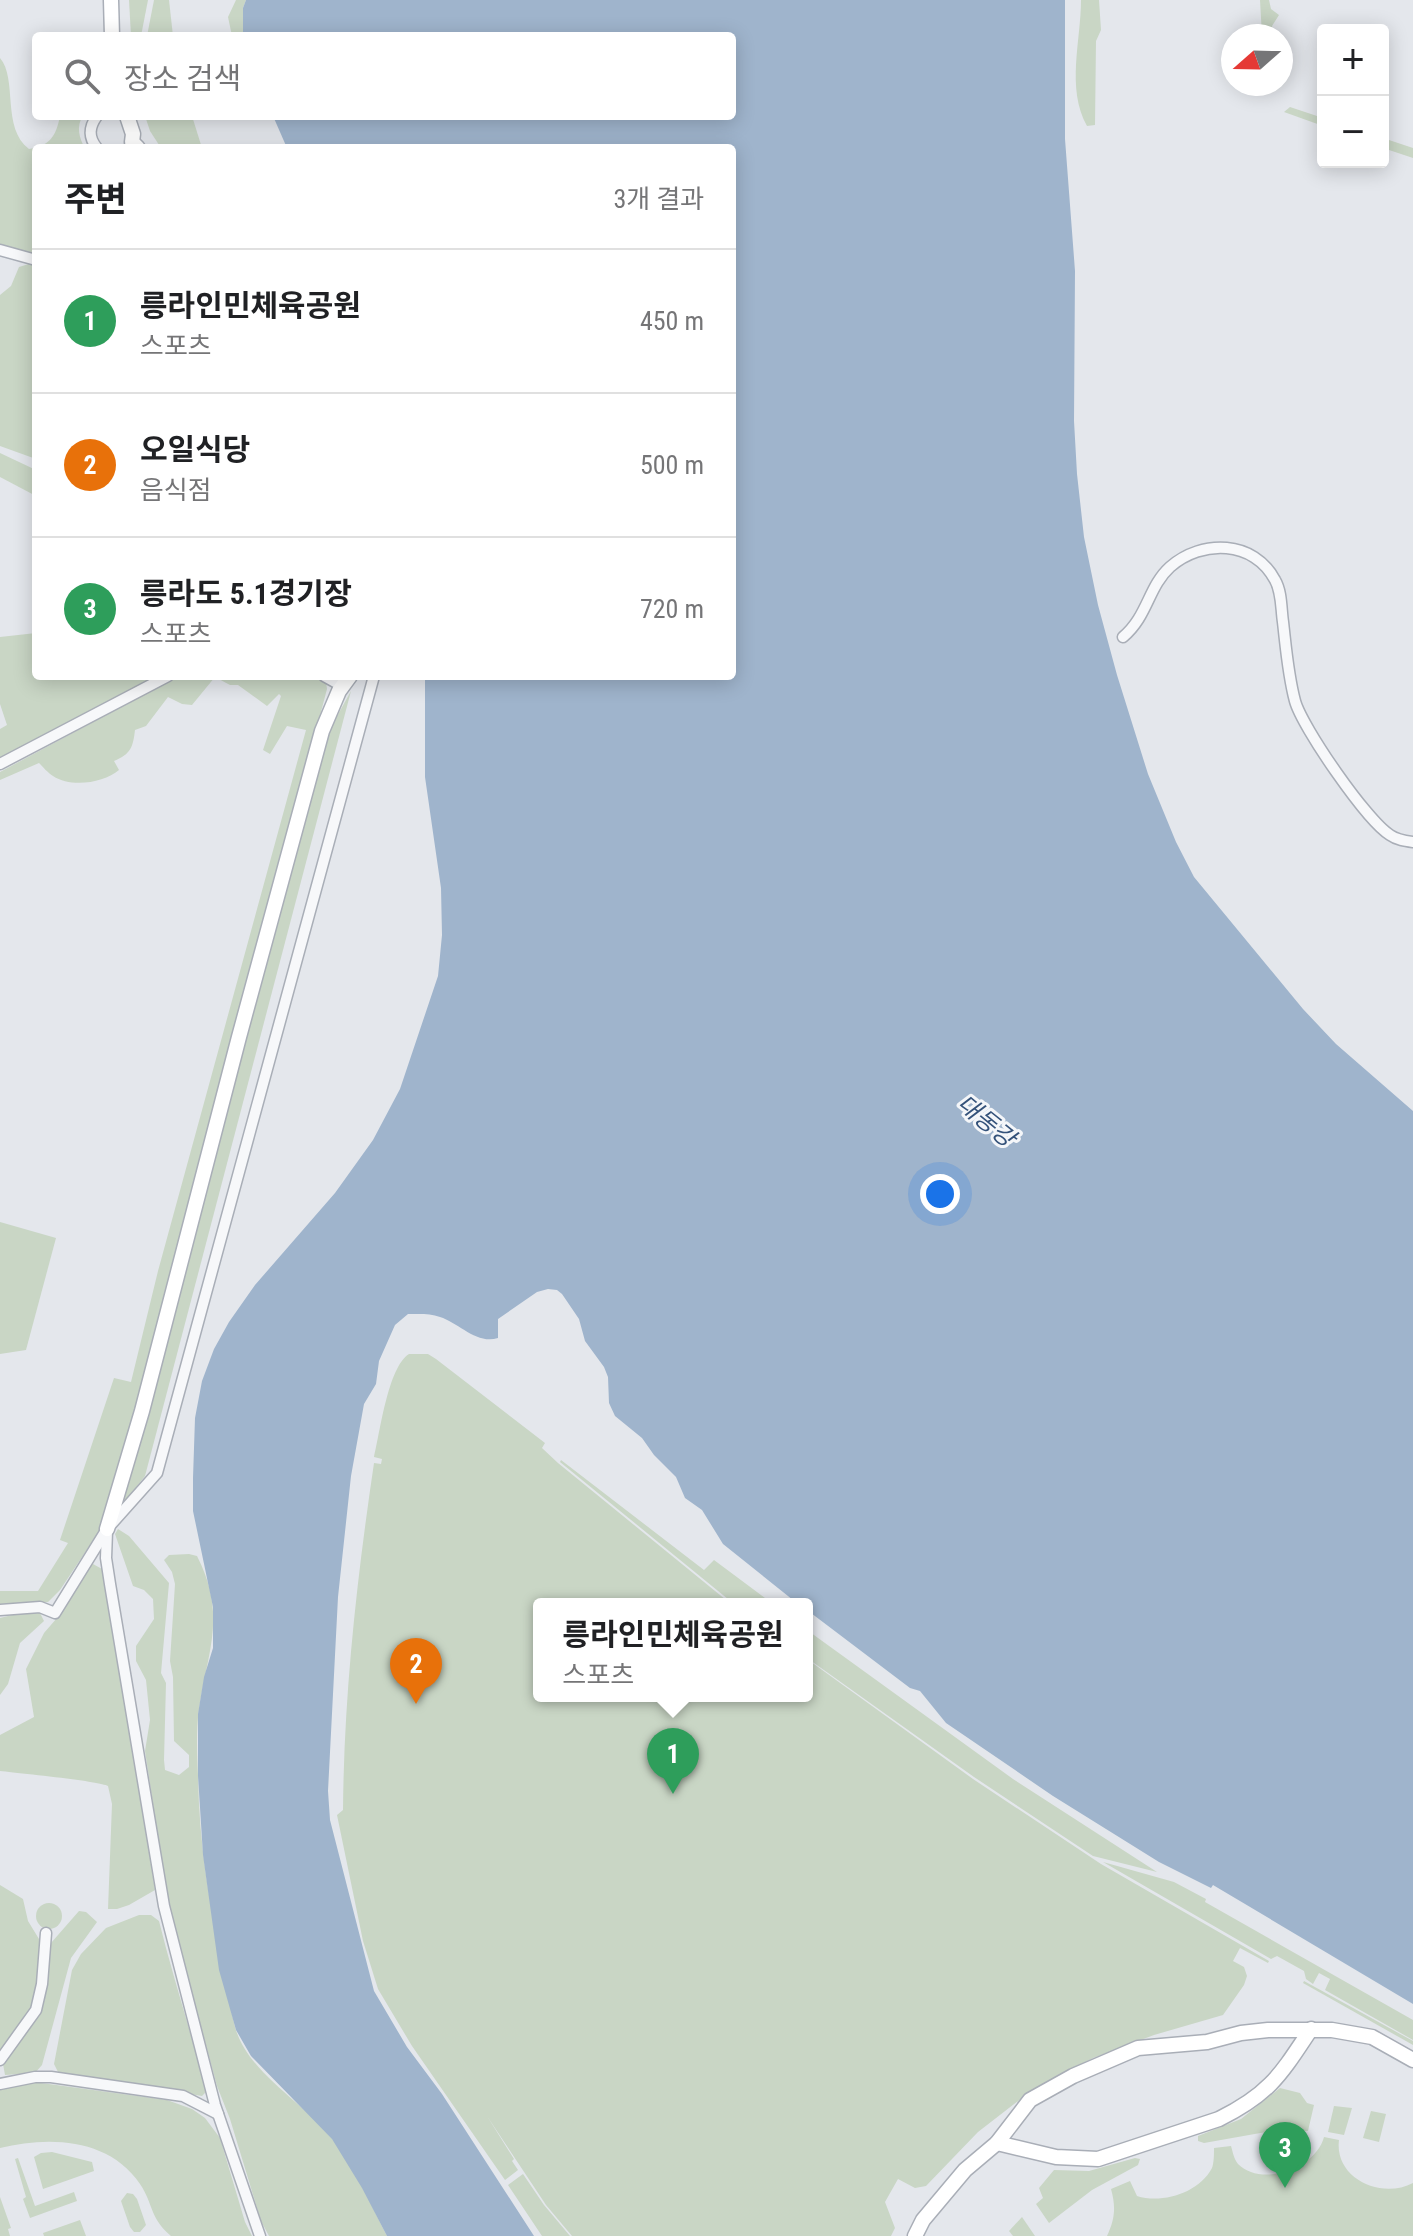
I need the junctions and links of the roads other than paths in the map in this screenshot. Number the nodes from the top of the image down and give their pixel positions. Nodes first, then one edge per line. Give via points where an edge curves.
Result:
1 (111, 0) edge
2 (112, 32) edge
3 (94, 120) edge
4 (128, 120) edge
5 (95, 144) edge
6 (131, 144) edge
7 (0, 250) edge
8 (32, 259) edge
9 (1123, 637) dead end
10 (160, 680) edge
11 (373, 680) edge
12 (346, 681) edge
13 (0, 764) edge
14 (1413, 842) edge
15 (107, 1529) junction
16 (0, 1610) edge
17 (46, 1933) dead end
18 (1311, 2029) junction
19 (0, 2060) edge
20 (1413, 2060) edge
21 (0, 2084) edge
22 (218, 2114) junction
23 (997, 2143) junction
24 (260, 2236) edge
25 (915, 2236) edge

1 - 2 street
3 - 5 street via 90,135
4 - 6 street
7 - 8 street
9 - 14 street via 1135,627 1155,585 1171,566 1219,547 1236,547 1255,559 1279,588 1295,703 1304,722 1368,813 1388,835
10 - 13 street
11 - 15 street via 161,1463
12 - 15 street via 322,731
15 - 16 street via 55,1613 40,1607
15 - 22 street via 106,1558 158,1876
17 - 19 street via 36,2010
18 - 20 street via 1372,2037
18 - 23 street via 1138,2048 1030,2100
18 - 23 street via 1278,2079 1219,2119 1098,2159 1056,2157
21 - 22 street via 51,2077 183,2096
22 - 24 street
23 - 25 street via 965,2170

